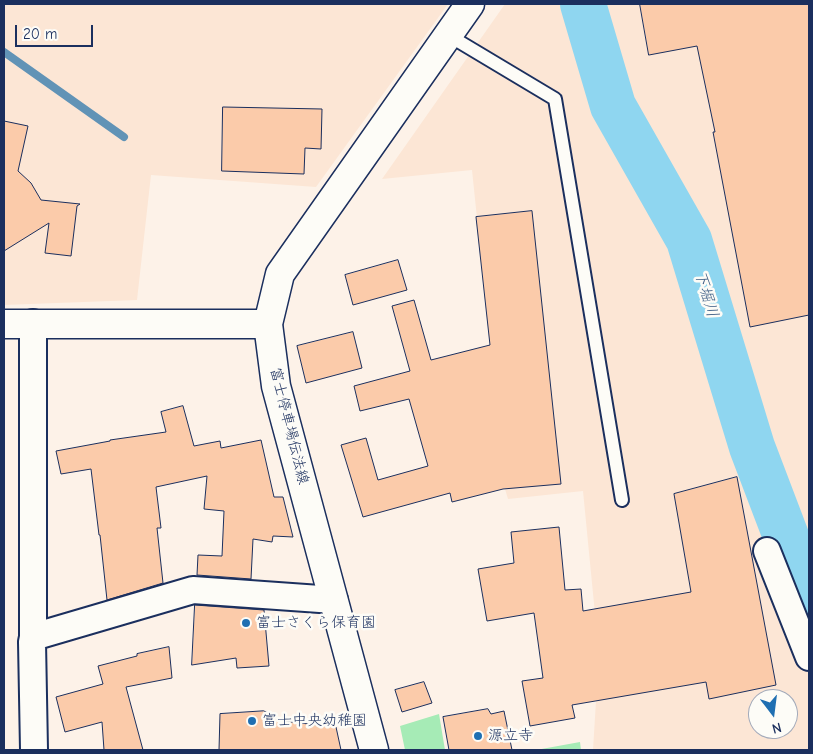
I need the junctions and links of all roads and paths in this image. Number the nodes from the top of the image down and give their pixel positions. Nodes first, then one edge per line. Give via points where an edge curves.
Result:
1 (470, 4) edge
2 (448, 36) junction
3 (33, 323) junction
4 (4, 324) edge
5 (268, 324) junction
6 (622, 500) dead end
7 (767, 551) dead end
8 (334, 600) junction
9 (34, 638) junction
10 (809, 657) edge
11 (34, 750) edge
12 (374, 750) edge

1 - 2 main road, 富士停車場伝法線
2 - 5 main road, 富士停車場伝法線 via 280,274
2 - 6 lane via 555,99
3 - 4 main road
3 - 5 main road
3 - 9 street
5 - 8 main road, 富士停車場伝法線 via 276,386
7 - 10 street
8 - 9 street via 193,590
8 - 12 main road, 富士停車場伝法線
9 - 11 street

